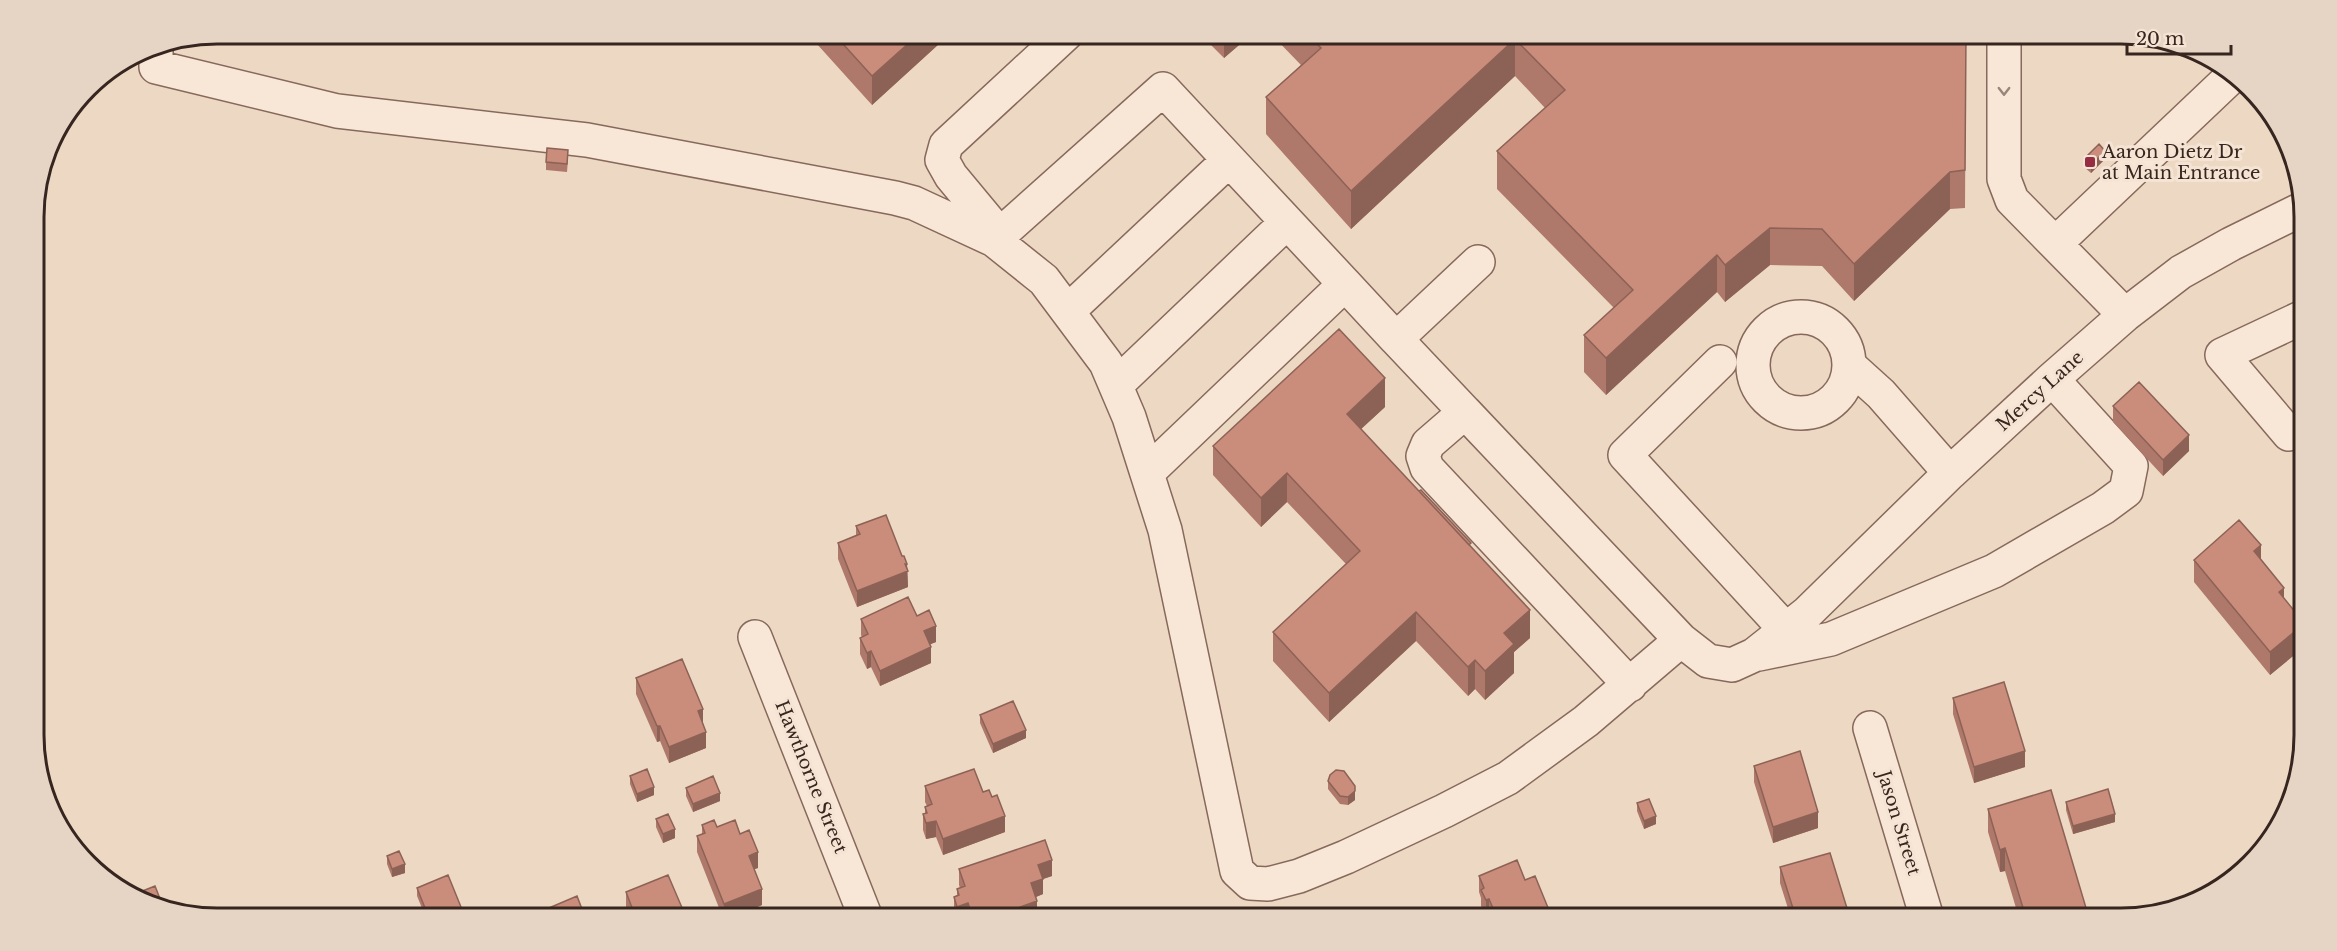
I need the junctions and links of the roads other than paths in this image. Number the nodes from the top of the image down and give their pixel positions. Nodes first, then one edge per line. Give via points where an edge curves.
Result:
1 (1055, 44) edge
2 (2004, 44) edge
3 (156, 55) edge
4 (2227, 80) edge
5 (1228, 160) junction
6 (2294, 213) edge
7 (1287, 222) junction
8 (997, 237) junction
9 (2056, 243) junction
10 (1478, 262) dead end
11 (1345, 284) junction
12 (1068, 311) junction
13 (2125, 315) junction
14 (2294, 321) edge
15 (1396, 339) junction
16 (1720, 362) dead end
17 (1850, 366) dead end
18 (2052, 379) junction
19 (1116, 385) junction
20 (1465, 412) junction
21 (2294, 432) edge
22 (1147, 473) junction
23 (1950, 473) junction
24 (1797, 621) junction
25 (755, 637) dead end
26 (1681, 640) junction
27 (1754, 655) junction
28 (1630, 686) junction
29 (1870, 728) dead end
30 (1924, 907) edge
31 (862, 908) edge

1 - 8 street via 946,145 942,160
2 -> 9 street via 2004,179 2012,200
3 - 8 street via 156,67 337,111 587,140 895,198
4 - 9 street
5 - 7 street
5 - 8 street via 1162,89
5 - 12 street
6 - 13 street, Mercy Lane via 2181,272
7 - 11 street
7 - 19 street
8 - 12 street via 1044,280
9 - 13 street
10 - 15 street
11 - 15 street
11 - 22 street
12 - 19 street via 1106,363
13 - 18 street, Mercy Lane
14 - 21 street via 2222,355 2289,434
15 - 20 street
16 - 24 street via 1625,455
17 - 23 street via 1881,394
18 - 23 street, Mercy Lane
18 - 27 street via 2131,466 2126,491 1994,571 1831,639
19 - 22 street
20 - 26 street
20 - 28 street via 1428,444 1423,456 1426,468
22 - 28 street via 1165,530 1237,872 1250,883 1268,884 1308,872 1466,800 1508,778
23 - 24 street, Mercy Lane
24 - 27 street, Mercy Lane
25 - 31 street, Hawthorne Street
26 - 27 street via 1708,661 1732,666
26 - 28 street
29 - 30 street, Jason Street

